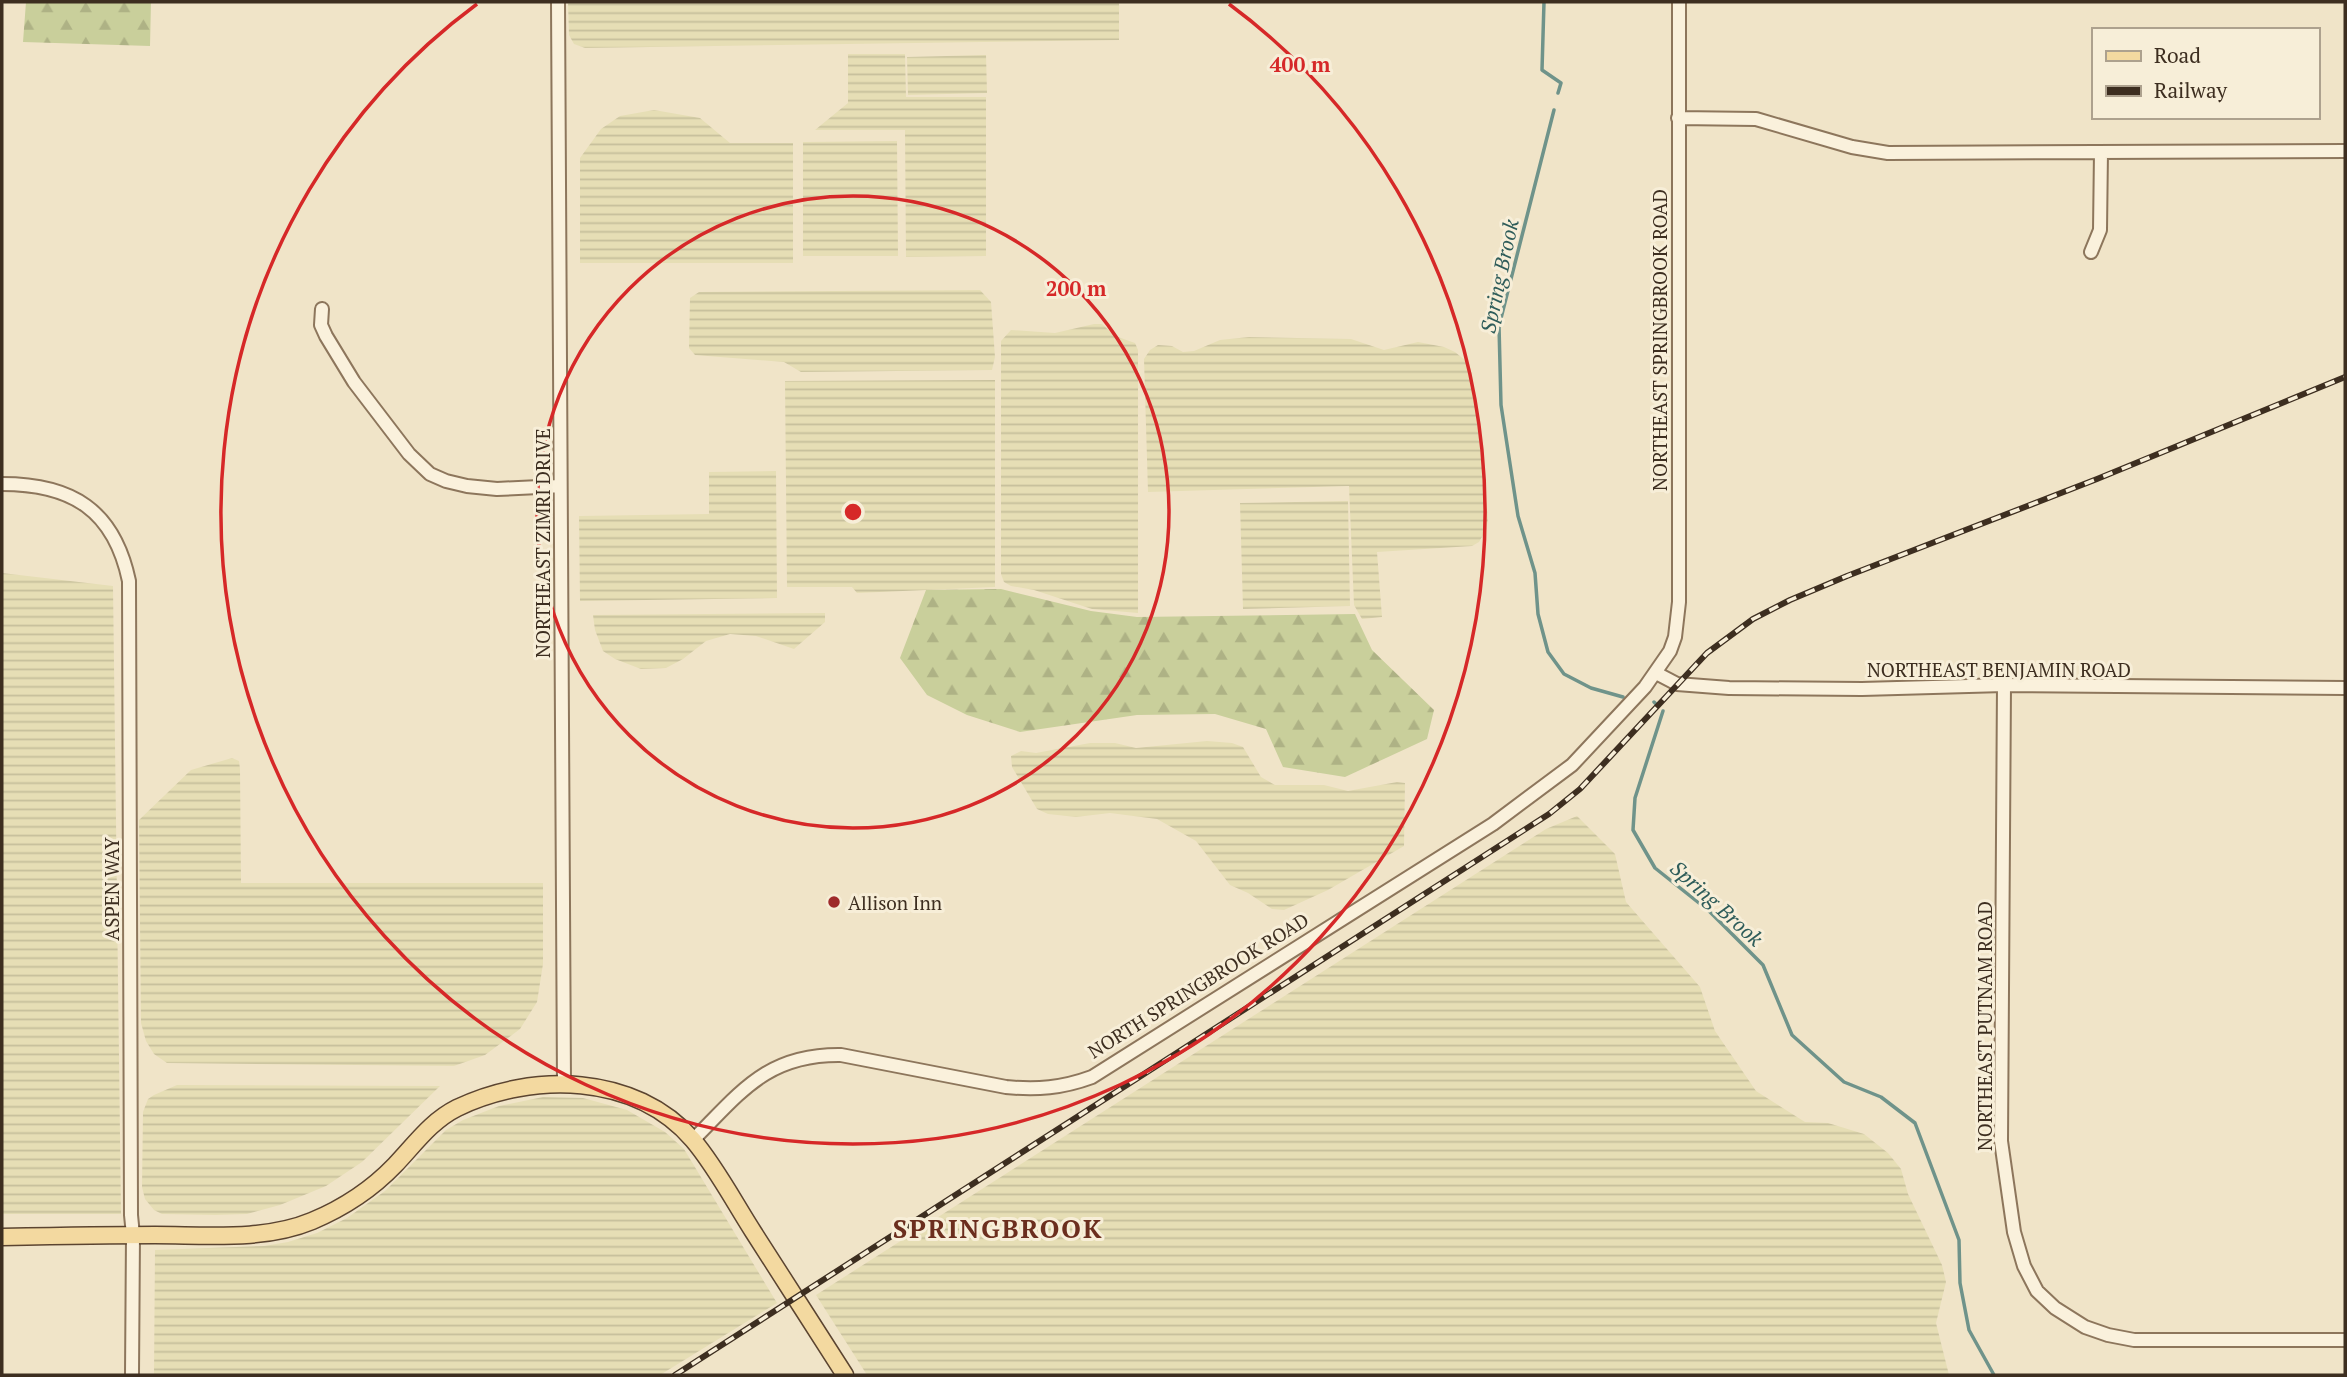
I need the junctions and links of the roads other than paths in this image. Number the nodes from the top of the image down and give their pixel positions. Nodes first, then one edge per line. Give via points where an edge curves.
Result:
1 (558, 2) edge
2 (1679, 2) edge
3 (1678, 118) junction
4 (2345, 151) edge
5 (2101, 152) junction
6 (2091, 252) dead end
7 (322, 309) dead end
8 (2, 484) edge
9 (561, 486) junction
10 (1656, 673) junction
11 (2004, 685) junction
12 (2345, 688) edge
13 (564, 1084) junction
14 (693, 1140) junction
15 (134, 1235) junction
16 (2, 1237) edge
17 (2345, 1340) edge
18 (132, 1375) edge
19 (845, 1375) edge

1 - 9 street, NORTHEAST ZIMRI DRIVE
2 - 3 street, NORTHEAST SPRINGBROOK ROAD
3 - 5 street via 1756,119 1888,153
3 - 10 street, NORTHEAST SPRINGBROOK ROAD via 1679,602 1675,637
4 - 5 street
5 - 6 street via 2100,230
7 - 9 street via 321,325 354,382 430,474 467,486 497,489
8 - 15 street, ASPEN WAY via 52,488 92,509 114,537 129,582
9 - 13 street, NORTHEAST ZIMRI DRIVE
10 - 11 street, NORTHEAST BENJAMIN ROAD via 1677,684 1728,688
10 - 14 street, NORTH SPRINGBROOK ROAD via 1591,747 1540,792 1108,1069 1058,1087 1027,1089 841,1055 816,1055 763,1074
11 - 12 street, NORTHEAST BENJAMIN ROAD
11 - 17 street, NORTHEAST PUTNAM ROAD via 2001,1141 2014,1233 2037,1291 2085,1327 2134,1340
13 - 14 main road via 632,1098 656,1110
13 - 15 main road via 516,1088 457,1108 438,1120 395,1166 360,1194 299,1226 262,1233
14 - 19 main road
15 - 16 main road
15 - 18 street, ASPEN WAY

